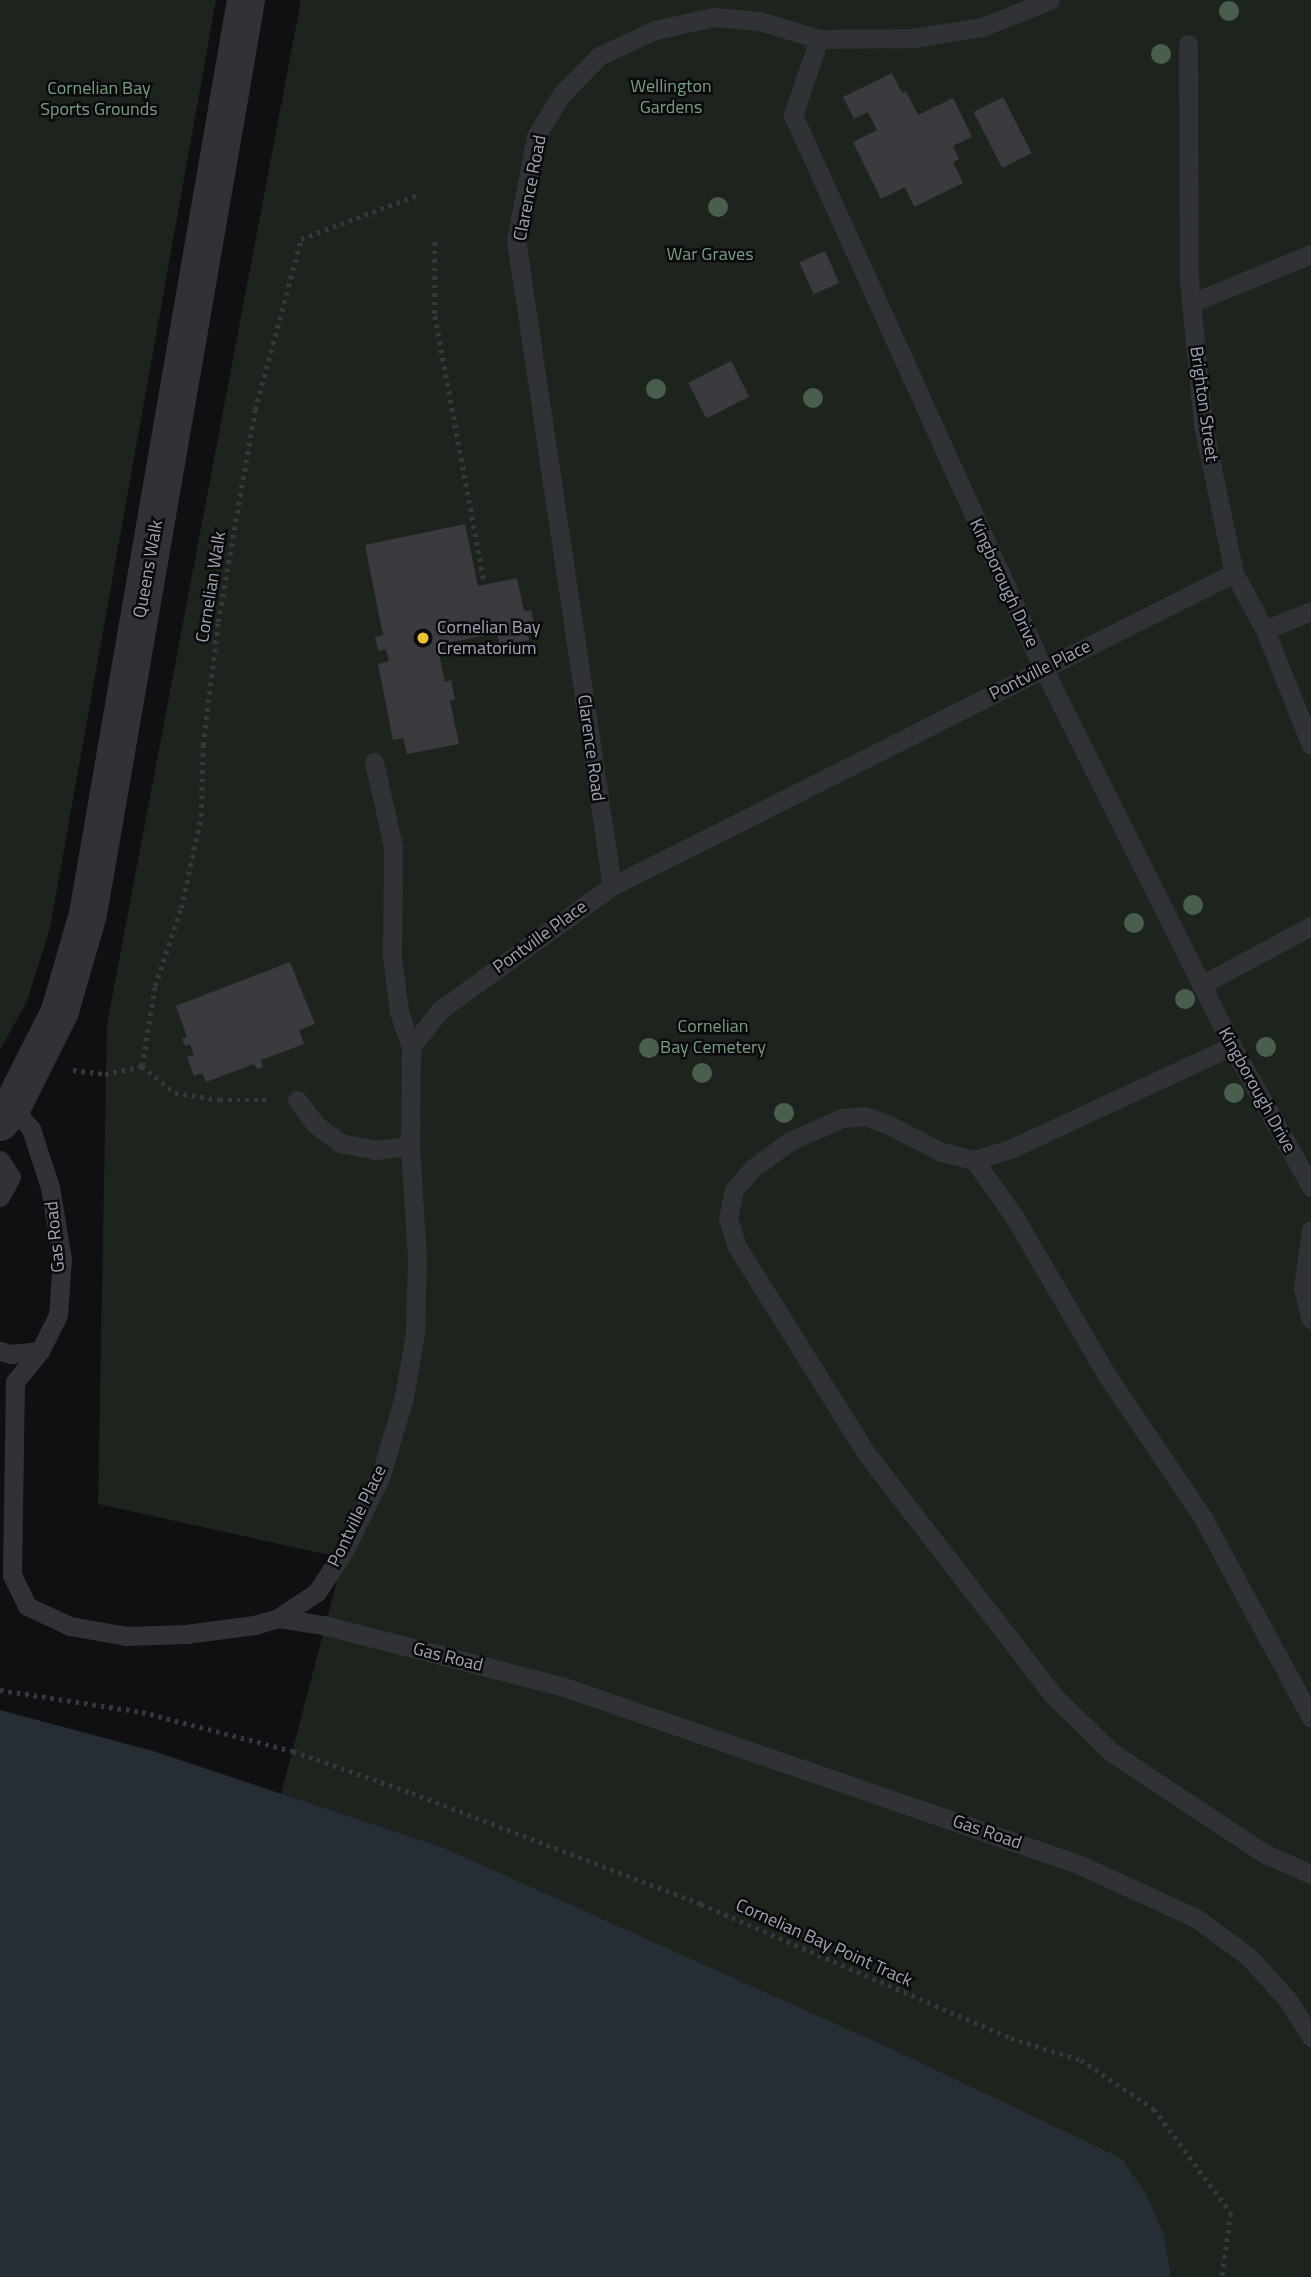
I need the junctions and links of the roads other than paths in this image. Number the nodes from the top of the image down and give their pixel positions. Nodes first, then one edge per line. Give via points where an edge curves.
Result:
1 (246, 0) edge
2 (1050, 0) edge
3 (819, 39) junction
4 (1188, 44) dead end
5 (1311, 254) edge
6 (1191, 303) junction
7 (1234, 573) junction
8 (1311, 611) edge
9 (1265, 630) junction
10 (1043, 668) junction
11 (1311, 744) edge
12 (374, 762) dead end
13 (612, 886) junction
14 (1311, 926) edge
15 (1201, 985) junction
16 (411, 1046) junction
17 (1232, 1046) junction
18 (297, 1100) road end
19 (6, 1114) edge
20 (410, 1146) junction
21 (0, 1160) edge
22 (974, 1160) junction
23 (1311, 1187) edge
24 (0, 1197) edge
25 (1311, 1230) edge
26 (1311, 1319) edge
27 (0, 1350) edge
28 (40, 1351) junction
29 (278, 1618) junction
30 (1311, 1718) edge
31 (1311, 1874) edge
32 (1311, 2036) edge

1 - 19 street, Queens Walk via 88,914 60,1011
2 - 3 lane, Clarence Road via 982,27 913,38
3 - 10 lane, Kingborough Drive via 793,115
3 - 13 lane, Clarence Road via 760,21 714,17 655,30 599,56 561,95 536,136 516,240
4 - 6 lane, Brighton Street
5 - 6 lane
6 - 7 lane, Brighton Street via 1203,425
7 - 9 lane, Brighton Street
7 - 10 lane, Pontville Place
8 - 9 lane
9 - 11 lane, Brighton Street
10 - 13 lane, Pontville Place
10 - 15 lane, Kingborough Drive
12 - 16 lane via 393,846 392,957 399,1012
13 - 16 lane, Pontville Place via 440,1010
14 - 15 lane
15 - 17 lane, Kingborough Drive
16 - 20 lane, Pontville Place
17 - 22 lane via 1010,1149
17 - 23 lane, Kingborough Drive
18 - 20 lane via 315,1124 340,1143 375,1150
19 - 28 lane, Gas Road via 31,1129 50,1186 62,1259 58,1315
20 - 29 lane, Pontville Place via 417,1282 415,1334 404,1397 380,1478 345,1549 317,1592
21 - 24 lane via 11,1177
22 - 30 lane via 1015,1217 1106,1374 1203,1518
22 - 31 lane via 941,1153 864,1116 842,1118 790,1140 753,1168 734,1190 728,1218 736,1245 866,1453 1053,1695 1111,1752 1265,1854
25 - 26 lane via 1303,1288
27 - 28 lane via 11,1354
28 - 29 lane, Gas Road via 15,1382 12,1575 27,1606 70,1626 127,1636 186,1634
29 - 32 lane, Gas Road via 323,1625 564,1687 1078,1864 1196,1918 1248,1956 1288,2000

